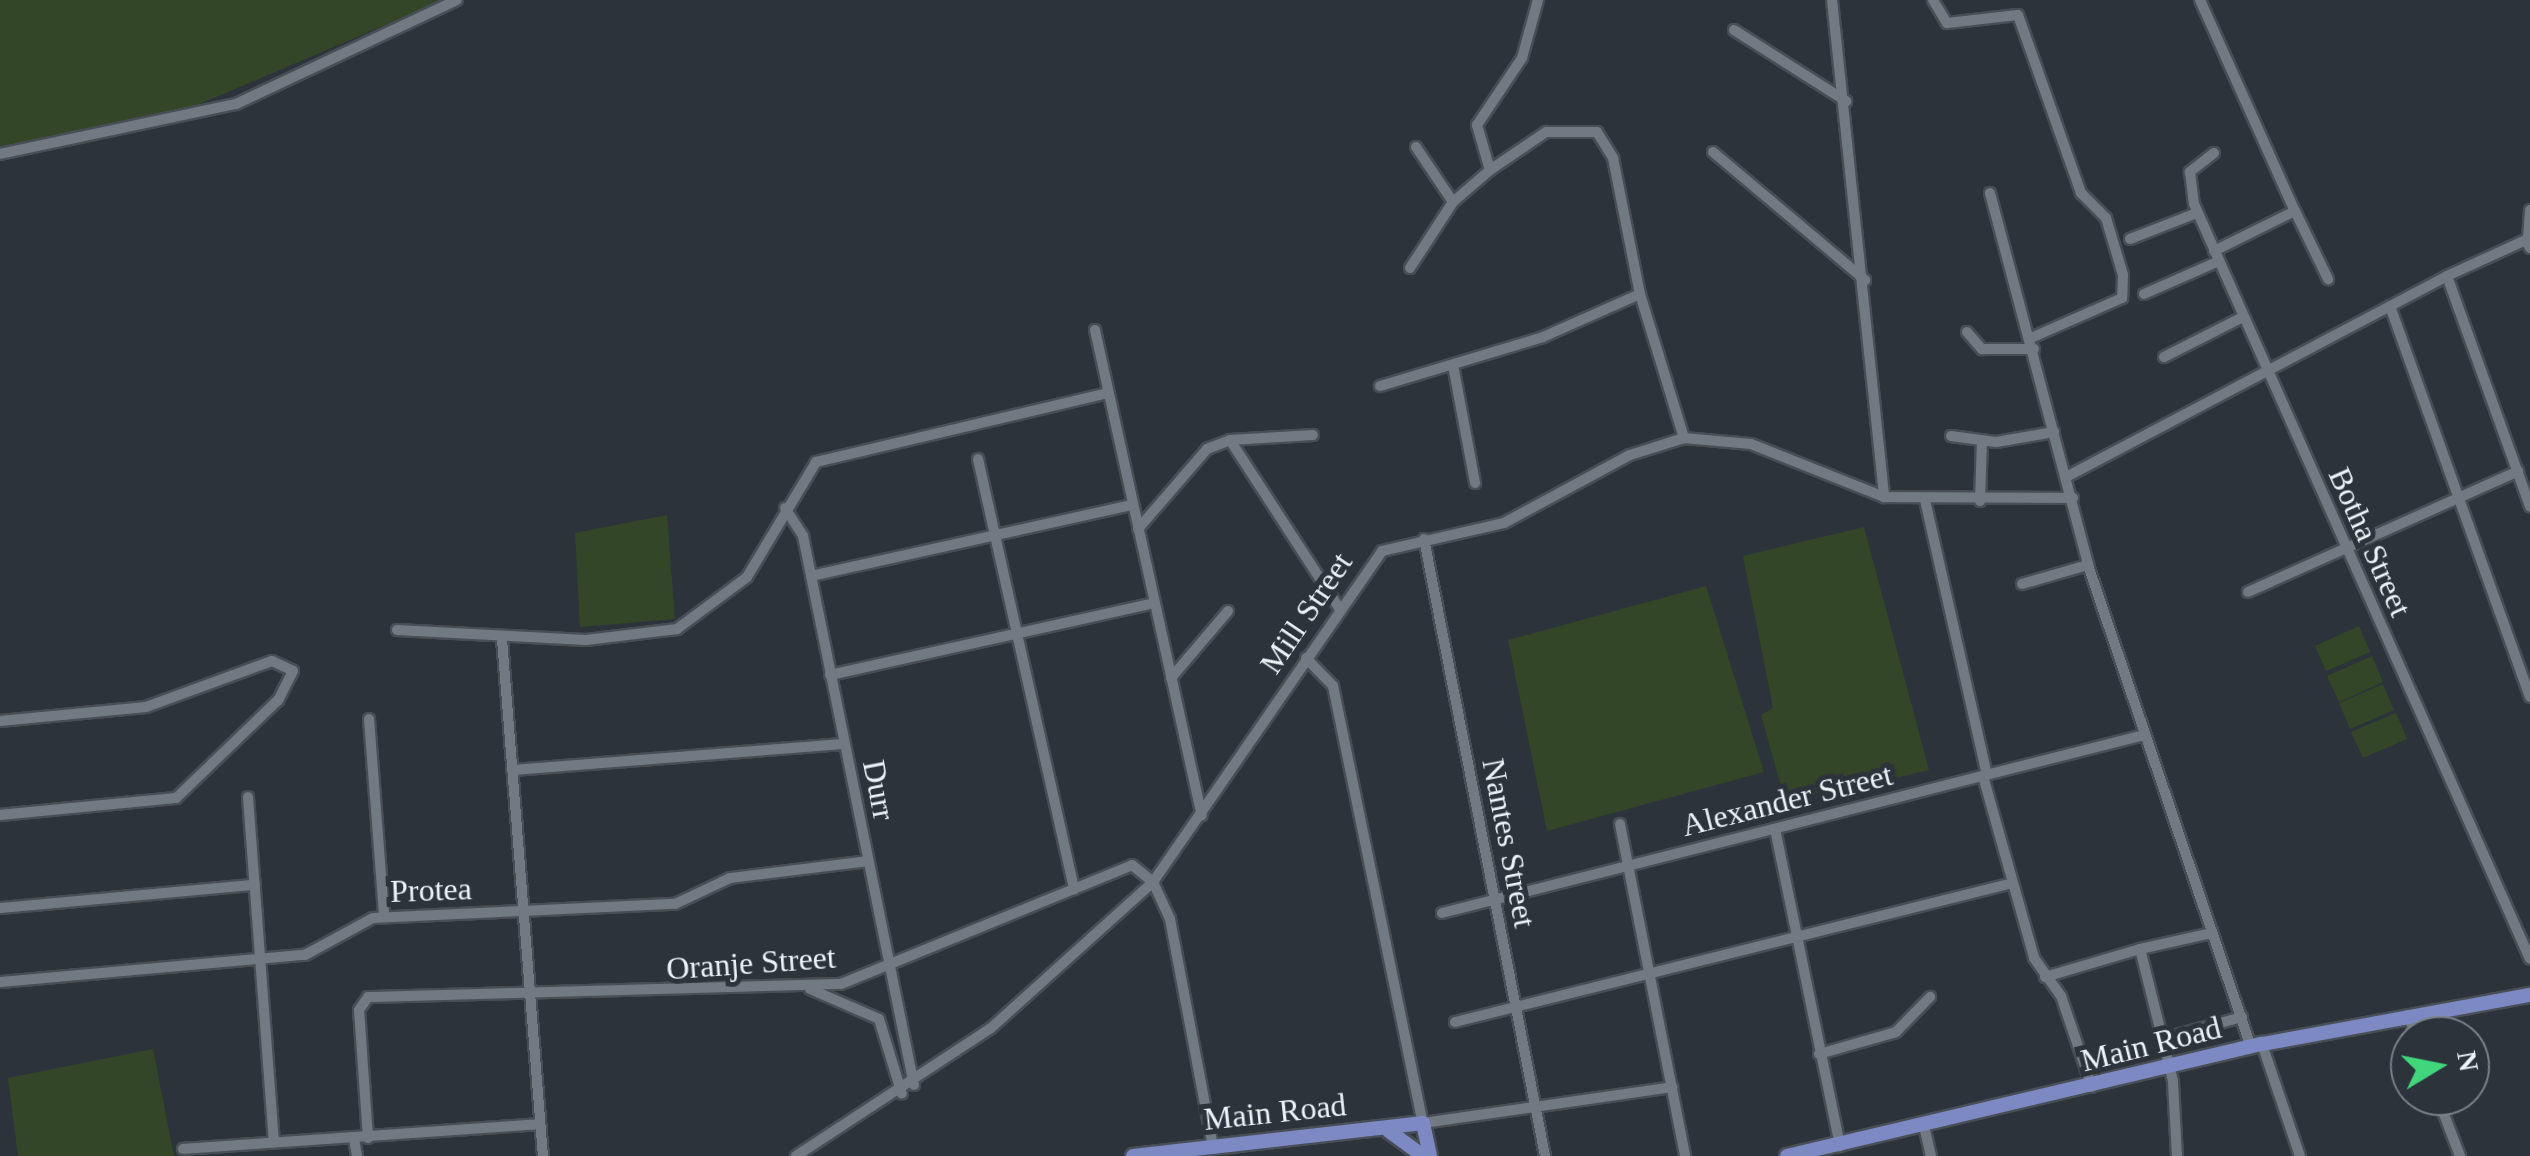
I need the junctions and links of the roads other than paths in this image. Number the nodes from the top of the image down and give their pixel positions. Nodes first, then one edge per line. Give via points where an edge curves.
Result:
1 (457, 0) edge
2 (1538, 0) edge
3 (1832, 0) edge
4 (1934, 0) edge
5 (2200, 0) edge
6 (1734, 30) dead end
7 (1846, 101) junction
8 (1416, 147) dead end
9 (1712, 152) dead end
10 (2214, 153) dead end
11 (0, 154) edge
12 (1490, 170) junction
13 (1990, 193) dead end
14 (1453, 202) junction
15 (2530, 210) edge
16 (2295, 211) junction
17 (2197, 213) junction
18 (2130, 239) dead end
19 (2529, 242) edge
20 (2216, 256) junction
21 (1410, 268) dead end
22 (2447, 276) junction
23 (2328, 279) dead end
24 (1865, 280) junction
25 (1640, 294) junction
26 (2144, 294) dead end
27 (2390, 306) junction
28 (2243, 318) junction
29 (1095, 330) dead end
30 (1966, 332) dead end
31 (2033, 343) junction
32 (2164, 357) dead end
33 (1453, 365) junction
34 (2267, 373) junction
35 (1380, 386) dead end
36 (1108, 393) junction
37 (2054, 432) junction
38 (1313, 435) dead end
39 (1952, 436) dead end
40 (1684, 438) junction
41 (1230, 440) junction
42 (1982, 442) junction
43 (978, 459) dead end
44 (2518, 470) junction
45 (2068, 476) junction
46 (1475, 483) dead end
47 (1884, 497) junction
48 (2072, 498) junction
49 (1925, 500) junction
50 (2460, 500) junction
51 (1980, 501) junction
52 (1132, 505) junction
53 (2530, 506) edge
54 (785, 508) junction
55 (1138, 529) junction
56 (995, 535) junction
57 (1424, 539) junction
58 (2348, 553) junction
59 (2088, 565) junction
60 (810, 576) junction
61 (2022, 584) dead end
62 (2248, 592) dead end
63 (1154, 603) junction
64 (1339, 608) junction
65 (1228, 610) dead end
66 (397, 630) dead end
67 (1015, 636) junction
68 (502, 638) junction
69 (1306, 658) junction
70 (830, 674) junction
71 (1170, 678) junction
72 (2530, 697) edge
73 (369, 719) dead end
74 (0, 722) edge
75 (2144, 735) junction
76 (844, 744) junction
77 (512, 770) junction
78 (1985, 775) junction
79 (248, 797) dead end
80 (0, 815) edge
81 (1202, 815) junction
82 (1620, 824) dead end
83 (1775, 829) junction
84 (868, 860) junction
85 (1629, 866) junction
86 (1154, 882) junction
87 (2013, 883) junction
88 (254, 885) junction
89 (1074, 889) junction
90 (1495, 901) junction
91 (0, 908) edge
92 (523, 910) junction
93 (1442, 913) dead end
94 (384, 916) junction
95 (2212, 934) junction
96 (1796, 938) junction
97 (2140, 949) junction
98 (261, 959) junction
99 (2530, 959) edge
100 (890, 970) junction
101 (1651, 974) junction
102 (2045, 977) junction
103 (0, 982) edge
104 (806, 988) junction
105 (531, 996) junction
106 (2530, 996) edge
107 (1930, 997) dead end
108 (1517, 1008) junction
109 (2408, 1015) joint
110 (2242, 1016) junction
111 (1454, 1022) dead end
112 (2162, 1039) junction
113 (2256, 1046) junction
114 (1819, 1054) junction
115 (2170, 1067) junction
116 (914, 1086) junction
117 (1672, 1088) junction
118 (2092, 1088) junction
119 (902, 1094) junction
120 (1534, 1109) junction
121 (2445, 1116) edge
122 (1424, 1123) junction
123 (540, 1124) junction
124 (1924, 1126) junction
125 (1370, 1129) junction
126 (354, 1138) junction
127 (368, 1138) junction
128 (274, 1142) junction
129 (1213, 1146) junction
130 (1840, 1146) junction
131 (183, 1148) dead end
132 (357, 1156) edge
133 (543, 1156) edge
134 (796, 1156) edge
135 (1133, 1156) edge
136 (1427, 1156) edge
137 (1544, 1156) edge
138 (1684, 1156) edge
139 (1788, 1156) edge
140 (1930, 1156) edge
141 (2177, 1156) edge
142 (2300, 1156) edge
143 (2460, 1156) edge

1 - 11 street via 209,112
2 - 12 street via 1522,58 1477,125
3 - 7 street
4 - 31 street via 1947,22 2018,15 2081,193 2106,218 2123,275 2122,298
5 - 16 street
6 - 7 street
7 - 24 street
8 - 14 street via 1422,168
9 - 24 street
10 - 17 street, Botha Street via 2190,172
12 - 14 street
12 - 25 street via 1554,129 1597,132 1613,158
13 - 31 street
14 - 21 street
15 - 19 street
16 - 20 street
16 - 23 street
17 - 18 street
17 - 20 street, Botha Street
19 - 22 street
20 - 26 street
20 - 28 street, Botha Street
22 - 27 street
22 - 44 street
24 - 47 street
25 - 33 street
25 - 40 street
27 - 34 street
27 - 50 street
28 - 32 street
28 - 34 street, Botha Street
29 - 36 street
30 - 31 street via 1982,350
31 - 37 street
33 - 35 street
33 - 46 street
34 - 45 street
34 - 58 street, Botha Street
36 - 52 street
36 - 54 street via 825,457 799,478
37 - 42 street
37 - 45 street
38 - 41 street
39 - 42 street
40 - 47 street, Mill Street via 1751,444
40 - 57 street, Mill Street via 1630,455 1504,523
41 - 55 street via 1208,449
41 - 64 street
42 - 51 street
43 - 56 street
44 - 50 street
44 - 53 street
45 - 48 street
47 - 49 street, Mill Street
48 - 51 street, Mill Street
48 - 59 street
49 - 51 street, Mill Street
49 - 78 street
50 - 58 street
50 - 72 street
52 - 55 street
52 - 56 street
54 - 60 street, Durr
54 - 68 street via 747,577 677,629
55 - 63 street
56 - 60 street
56 - 67 street
57 - 64 street, Mill Street via 1373,558
57 - 90 street, Nantes Street
58 - 62 street
58 - 99 street, Botha Street
59 - 61 street
59 - 75 street
60 - 70 street, Durr
63 - 67 street
63 - 71 street
64 - 69 street, Mill Street
65 - 71 street
66 - 68 street
67 - 70 street
67 - 89 street
68 - 77 street
69 - 81 street, Mill Street
69 - 122 street via 1333,686
70 - 76 street, Durr
71 - 81 street
73 - 94 street
74 - 80 street via 146,708 272,661 290,666 278,700 176,798
75 - 78 street, Alexander Street
75 - 95 street
76 - 77 street
76 - 84 street, Durr
77 - 92 street
78 - 83 street, Alexander Street
78 - 87 street
79 - 88 street
81 - 86 street, Mill Street
82 - 85 street
83 - 85 street, Alexander Street
83 - 96 street
84 - 92 street, Protea via 730,878 675,904
84 - 100 street, Durr
85 - 90 street, Alexander Street
85 - 101 street
86 - 89 street, Oranje Street via 1132,865
86 - 116 street, Mill Street via 1039,990
86 - 129 street via 1170,919
87 - 96 street
87 - 102 street
88 - 91 street
88 - 98 street
89 - 100 street, Oranje Street
90 - 93 street, Alexander Street
90 - 108 street, Nantes Street
92 - 94 street, Protea
92 - 105 street
94 - 98 street, Protea via 315,952
95 - 97 street
95 - 110 street
96 - 101 street
96 - 114 street
97 - 102 street
97 - 112 street
98 - 103 street, Protea
98 - 128 street
100 - 104 street, Oranje Street
100 - 116 street, Durr
101 - 108 street
101 - 117 street
102 - 118 street via 2062,996
104 - 105 street, Oranje Street
104 - 119 street via 878,1019
105 - 123 street
105 - 127 street, Oranje Street via 360,1002
106 - 109 main road, Main Road
107 - 114 street via 1892,1034
108 - 111 street
108 - 120 street, Nantes Street
109 - 113 main road, Main Road
110 - 112 street
110 - 113 street
112 - 115 street
113 - 115 main road, Main Road
113 - 142 street
114 - 130 street
115 - 118 main road, Main Road
115 - 141 street
116 - 119 street, Mill Street
117 - 120 street
117 - 138 street
118 - 124 main road, Main Road
119 - 134 street, Mill Street
120 - 122 street
120 - 137 street, Nantes Street
121 - 143 street
122 - 125 main road, Main Road
122 - 136 main road
123 - 127 street
123 - 133 street
124 - 130 main road, Main Road
124 - 140 street
125 - 129 main road, Main Road
125 - 136 main road via 1403,1134
126 - 127 street
126 - 128 street
126 - 132 street
128 - 131 street
129 - 135 main road, Main Road
130 - 139 main road, Main Road

